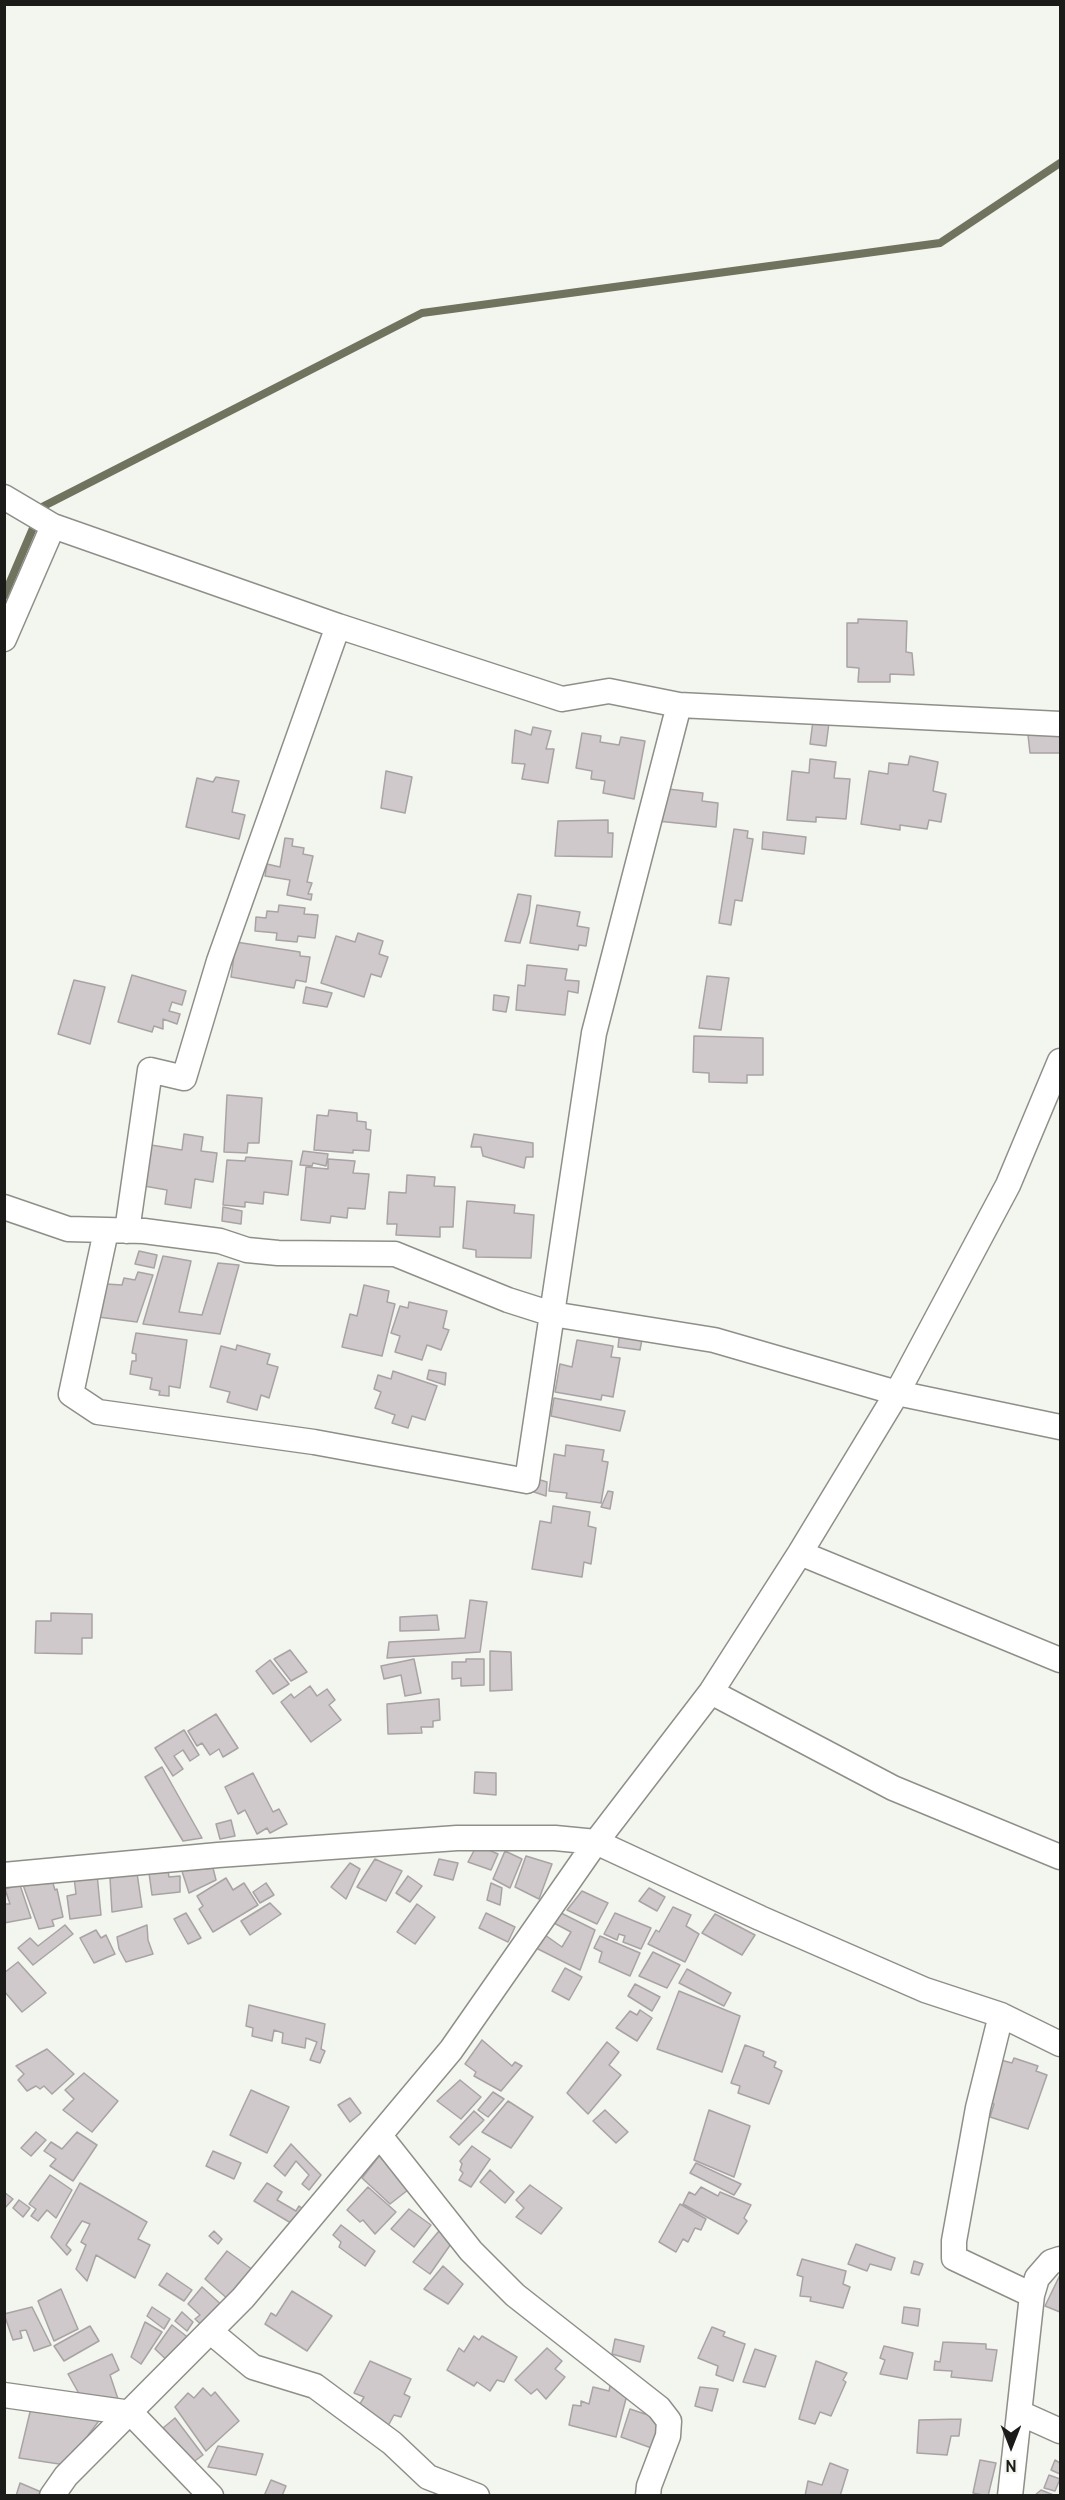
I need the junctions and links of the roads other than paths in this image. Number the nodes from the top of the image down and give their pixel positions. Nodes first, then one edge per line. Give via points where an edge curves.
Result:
1 (4, 497) edge
2 (53, 526) junction
3 (338, 626) junction
4 (4, 639) edge
5 (679, 705) junction
6 (1060, 724) edge
7 (1060, 1061) edge
8 (4, 1207) edge
9 (117, 1231) junction
10 (552, 1314) junction
11 (897, 1393) junction
12 (1060, 1427) edge
13 (800, 1553) junction
14 (1060, 1660) edge
15 (711, 1692) junction
16 (596, 1842) junction
17 (1060, 1857) edge
18 (4, 1875) edge
19 (1001, 2015) junction
20 (1060, 2044) edge
21 (380, 2136) junction
22 (1060, 2259) edge
23 (1032, 2295) junction
24 (211, 2332) junction
25 (4, 2395) edge
26 (131, 2413) junction
27 (1020, 2413) junction
28 (1060, 2431) edge
29 (51, 2496) edge
30 (211, 2496) edge
31 (477, 2496) edge
32 (648, 2496) edge
33 (1010, 2496) edge

1 - 2 street
2 - 3 street
2 - 4 street
3 - 5 street via 562,699 609,691
3 - 9 street via 219,961 184,1078 150,1070
5 - 6 street
5 - 10 street via 594,1033
7 - 11 street via 1008,1185
8 - 9 street via 68,1229
9 - 10 street via 220,1241 247,1250 278,1253 395,1254
9 - 10 street via 71,1394 98,1412 314,1442 527,1481
10 - 11 street via 714,1340
11 - 12 street
11 - 13 street
13 - 14 street
13 - 15 street
15 - 16 street
15 - 17 street via 893,1788
16 - 18 street via 457,1838
16 - 19 street via 925,1990
16 - 21 street via 451,2050
19 - 20 street
19 - 23 street via 978,2108 954,2258
21 - 24 street via 309,2223
21 - 32 street via 471,2251 514,2295 659,2408 669,2421 668,2436
22 - 23 street via 1051,2262 1037,2278
23 - 27 street
24 - 26 street
24 - 31 street via 253,2367 315,2386 392,2442 428,2477
25 - 26 street
26 - 29 street via 66,2476
26 - 30 street
27 - 28 street
27 - 33 street

